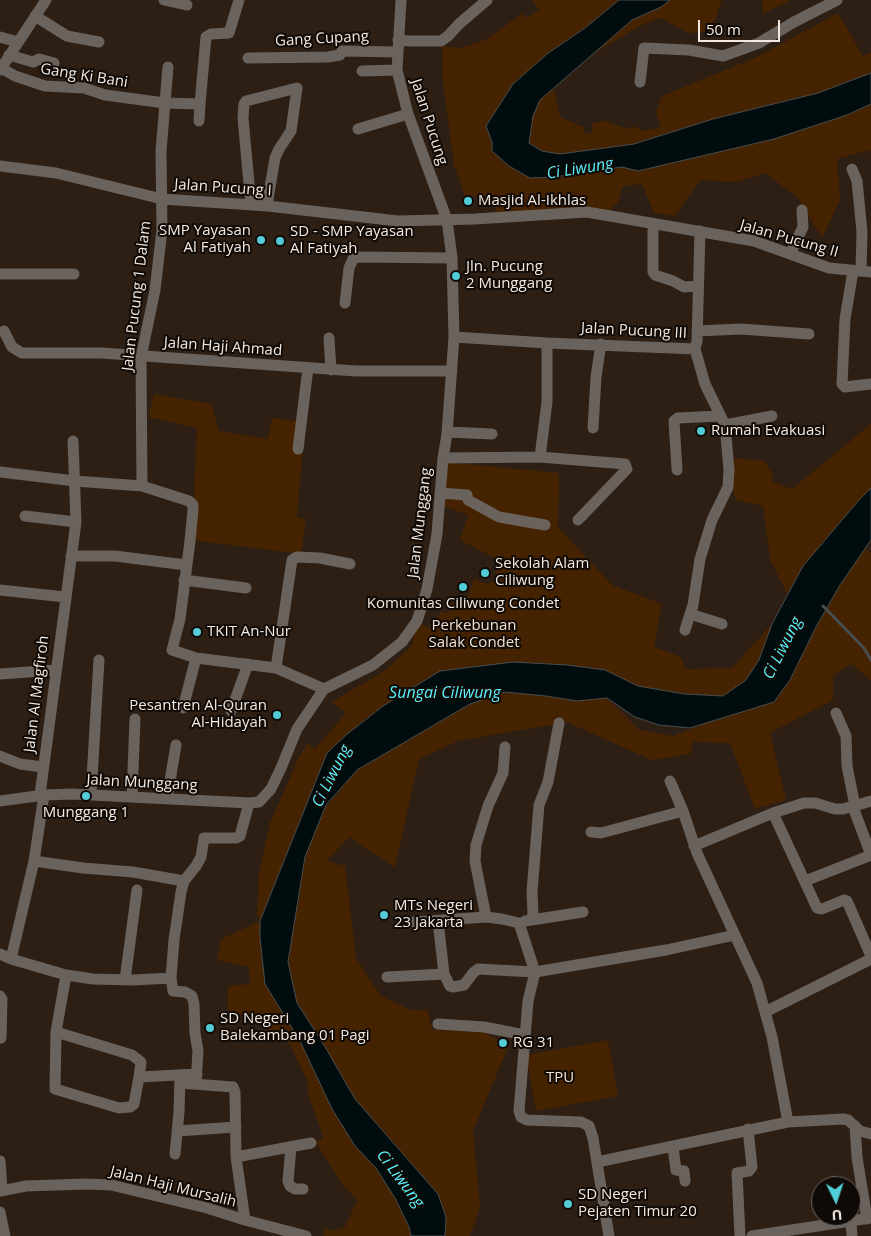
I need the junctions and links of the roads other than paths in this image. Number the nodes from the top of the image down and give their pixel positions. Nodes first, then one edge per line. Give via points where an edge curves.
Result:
1 (46, 0) edge
2 (164, 0) edge
3 (240, 0) edge
4 (401, 0) edge
5 (487, 0) edge
6 (837, 0) edge
7 (186, 5) dead end
8 (35, 16) junction
9 (0, 36) edge
10 (398, 40) junction
11 (18, 42) junction
12 (99, 42) dead end
13 (398, 52) junction
14 (9, 55) junction
15 (248, 58) dead end
16 (54, 63) dead end
17 (168, 67) dead end
18 (1, 69) edge
19 (397, 70) junction
20 (362, 71) dead end
21 (640, 82) dead end
22 (165, 104) junction
23 (200, 104) junction
24 (408, 114) junction
25 (199, 121) dead end
26 (358, 129) dead end
27 (0, 166) edge
28 (852, 169) dead end
29 (162, 199) junction
30 (251, 205) junction
31 (268, 206) junction
32 (802, 210) dead end
33 (447, 220) junction
34 (653, 230) dead end
35 (700, 231) junction
36 (790, 254) junction
37 (452, 258) junction
38 (862, 272) edge
39 (0, 274) edge
40 (74, 274) dead end
41 (697, 286) junction
42 (344, 303) dead end
43 (4, 331) dead end
44 (697, 331) junction
45 (809, 334) dead end
46 (454, 337) junction
47 (330, 338) dead end
48 (547, 343) junction
49 (601, 344) junction
50 (695, 349) junction
51 (141, 357) junction
52 (308, 368) junction
53 (331, 370) junction
54 (452, 371) junction
55 (871, 384) edge
56 (772, 416) dead end
57 (723, 420) junction
58 (592, 428) dead end
59 (447, 432) junction
60 (492, 434) dead end
61 (73, 441) dead end
62 (298, 450) dead end
63 (540, 457) junction
64 (443, 458) junction
65 (677, 470) dead end
66 (0, 472) edge
67 (75, 481) junction
68 (142, 486) junction
69 (440, 493) junction
70 (25, 516) dead end
71 (578, 520) dead end
72 (76, 522) junction
73 (545, 525) dead end
74 (71, 556) junction
75 (350, 564) dead end
76 (186, 565) junction
77 (184, 580) junction
78 (246, 588) dead end
79 (0, 590) edge
80 (65, 597) junction
81 (690, 614) junction
82 (722, 624) dead end
83 (685, 630) dead end
84 (196, 658) junction
85 (99, 660) dead end
86 (248, 664) junction
87 (276, 668) junction
88 (56, 670) junction
89 (0, 674) edge
90 (324, 689) junction
91 (183, 708) dead end
92 (231, 711) dead end
93 (836, 713) dead end
94 (135, 719) dead end
95 (559, 722) dead end
96 (176, 745) dead end
97 (505, 748) dead end
98 (0, 756) edge
99 (43, 766) junction
100 (670, 781) dead end
101 (42, 795) junction
102 (91, 795) junction
103 (132, 797) junction
104 (167, 799) junction
105 (0, 801) edge
106 (871, 801) edge
107 (249, 803) junction
108 (854, 806) junction
109 (683, 811) junction
110 (773, 813) junction
111 (591, 832) dead end
112 (694, 846) junction
113 (871, 855) edge
114 (34, 861) junction
115 (184, 881) junction
116 (805, 881) junction
117 (137, 890) dead end
118 (582, 912) dead end
119 (486, 917) junction
120 (531, 919) junction
121 (438, 921) junction
122 (414, 922) dead end
123 (519, 923) junction
124 (735, 935) junction
125 (0, 954) edge
126 (871, 958) edge
127 (11, 959) junction
128 (535, 972) junction
129 (444, 974) junction
130 (66, 975) junction
131 (387, 977) dead end
132 (171, 978) junction
133 (125, 980) junction
134 (0, 996) edge
135 (765, 1012) junction
136 (438, 1024) dead end
137 (56, 1032) junction
138 (525, 1035) junction
139 (1, 1038) edge
140 (139, 1076) junction
141 (180, 1079) junction
142 (197, 1079) junction
143 (788, 1122) junction
144 (855, 1126) junction
145 (236, 1127) junction
146 (748, 1129) junction
147 (177, 1130) junction
148 (871, 1134) edge
149 (311, 1143) dead end
150 (291, 1147) junction
151 (673, 1147) junction
152 (175, 1154) dead end
153 (236, 1157) junction
154 (0, 1162) edge
155 (597, 1162) junction
156 (685, 1181) dead end
157 (303, 1189) dead end
158 (1, 1190) edge
159 (0, 1212) edge
160 (869, 1218) edge
161 (245, 1220) junction
162 (825, 1226) edge
163 (777, 1235) edge
164 (6, 1236) edge
165 (306, 1236) edge
166 (609, 1236) edge
167 (740, 1236) edge
168 (752, 1236) edge

1 - 8 street
2 - 7 street
3 - 23 street via 229,33 206,37
4 - 10 street, Jalan Pucung
5 - 10 street via 441,41
6 - 21 street via 759,43 723,56 690,50 644,48
8 - 11 street
8 - 12 street via 67,36
9 - 11 street
10 - 13 street, Jalan Pucung
11 - 14 street
13 - 15 street, Gang Cupang via 342,51 338,56 328,57
13 - 19 street, Jalan Pucung
14 - 16 street, Gang Ki Bani via 33,62 40,59
14 - 18 street
17 - 22 street, Jalan Pucung 1 Dalam
18 - 22 street, Gang Ki Bani via 37,84 84,88 105,95
19 - 20 street
19 - 24 street, Jalan Pucung
22 - 23 street, Gang Ki Bani
22 - 29 street, Jalan Pucung 1 Dalam
23 - 25 street
24 - 26 street
24 - 33 street, Jalan Pucung
27 - 29 street, Jalan Pucung I via 56,173
28 - 38 street via 858,191
29 - 30 street, Jalan Pucung I
29 - 51 street, Jalan Pucung 1 Dalam via 155,290
30 - 31 street, Jalan Pucung I
30 - 31 street via 244,104 297,88 292,131 276,158
31 - 33 street, Jalan Pucung I via 398,221
32 - 36 street via 803,227
33 - 35 street, Jalan Pucung II via 587,212
33 - 37 street, Jalan Munggang
34 - 41 street via 655,275 684,287
35 - 36 street, Jalan Pucung II via 754,241
35 - 41 street
36 - 38 street, Jalan Pucung II via 829,268
37 - 42 street via 353,259
37 - 46 street, Jalan Munggang
38 - 55 street via 845,319 842,384 845,387
39 - 40 street
41 - 44 street
43 - 51 street, Jalan Haji Ahmad via 12,347 22,353 102,353
44 - 45 street via 741,329
44 - 50 street
46 - 48 street, Jalan Pucung III
46 - 54 street, Jalan Munggang
47 - 53 street
48 - 49 street, Jalan Pucung III
48 - 63 street via 547,402
49 - 50 street, Jalan Pucung III
49 - 58 street
50 - 57 street, Jalan Pucung III via 702,376
51 - 52 street, Jalan Haji Ahmad
51 - 68 street, Jalan Pucung 1 Dalam
52 - 53 street, Jalan Haji Ahmad
52 - 62 street
53 - 54 street, Jalan Haji Ahmad
54 - 59 street, Jalan Munggang
56 - 57 street
57 - 65 street via 678,418 674,421
57 - 81 street, Jalan Pucung III via 728,486 712,520 700,559
59 - 60 street
59 - 64 street, Jalan Munggang
61 - 67 street, Jalan Al Magfiroh
63 - 64 street
63 - 71 street via 623,463 627,466
64 - 69 street, Jalan Munggang
66 - 67 street
67 - 68 street
67 - 72 street, Jalan Al Magfiroh
68 - 76 street via 186,500 192,505
69 - 73 street via 467,495 468,500 499,517
69 - 90 street, Jalan Munggang via 437,534 427,589 416,621 402,642 373,665
70 - 72 street
72 - 74 street, Jalan Al Magfiroh
74 - 76 street via 115,556
74 - 80 street, Jalan Al Magfiroh
75 - 87 street via 320,558 297,557 292,560
76 - 77 street
77 - 78 street
77 - 84 street via 180,619 172,650
79 - 80 street
80 - 88 street, Jalan Al Magfiroh
81 - 82 street
81 - 83 street, Jalan Pucung III
84 - 86 street
84 - 91 street
85 - 102 street
86 - 87 street
86 - 92 street
87 - 90 street
88 - 89 street
88 - 99 street, Jalan Al Magfiroh
90 - 107 street via 297,730 271,789 262,800
93 - 108 street via 846,736
94 - 103 street
95 - 120 street via 548,782 539,805
96 - 104 street
97 - 119 street via 503,773 476,845 475,860
98 - 99 street via 20,764
99 - 101 street, Jalan Al Magfiroh
100 - 109 street
101 - 102 street, Jalan Munggang
101 - 105 street, Jalan Munggang
101 - 114 street, Jalan Al Magfiroh
102 - 103 street, Jalan Munggang
103 - 104 street, Jalan Munggang
104 - 107 street, Jalan Munggang
106 - 108 street
107 - 115 street via 240,836 204,838 201,857
108 - 110 street via 835,809 804,803
108 - 113 street
109 - 111 street via 601,833
109 - 112 street
110 - 112 street
110 - 116 street
112 - 124 street
113 - 116 street
114 - 115 street
114 - 127 street, Jalan Al Magfiroh
115 - 132 street
116 - 126 street via 817,908 847,901
117 - 133 street
118 - 120 street
119 - 121 street
119 - 123 street
120 - 123 street
121 - 122 street
121 - 129 street
123 - 128 street
124 - 128 street
124 - 135 street via 757,984
125 - 127 street
126 - 135 street
127 - 130 street
128 - 129 street via 478,969 464,985 453,987
128 - 138 street
129 - 131 street
130 - 133 street
130 - 137 street
132 - 133 street
132 - 142 street via 173,991 192,996 198,1051
134 - 139 street
135 - 143 street
136 - 138 street via 484,1027
137 - 140 street via 132,1055 141,1062
137 - 140 street via 55,1089 119,1108 130,1107 134,1104
138 - 155 street via 519,1100 521,1117 587,1124
140 - 141 street
141 - 142 street
141 - 147 street
142 - 145 street via 233,1087
143 - 144 street via 843,1119
143 - 146 street
144 - 148 street
144 - 160 street via 857,1157
145 - 147 street
145 - 153 street
146 - 151 street
146 - 167 street via 752,1167 737,1173
147 - 152 street
149 - 150 street
150 - 153 street
150 - 157 street via 288,1181 295,1189
151 - 155 street
151 - 156 street via 676,1170 684,1171
153 - 161 street
154 - 158 street
155 - 166 street
158 - 161 street, Jalan Haji Mursalih via 34,1185 111,1185
159 - 164 street
161 - 165 street, Jalan Haji Mursalih
162 - 163 street
163 - 168 street

